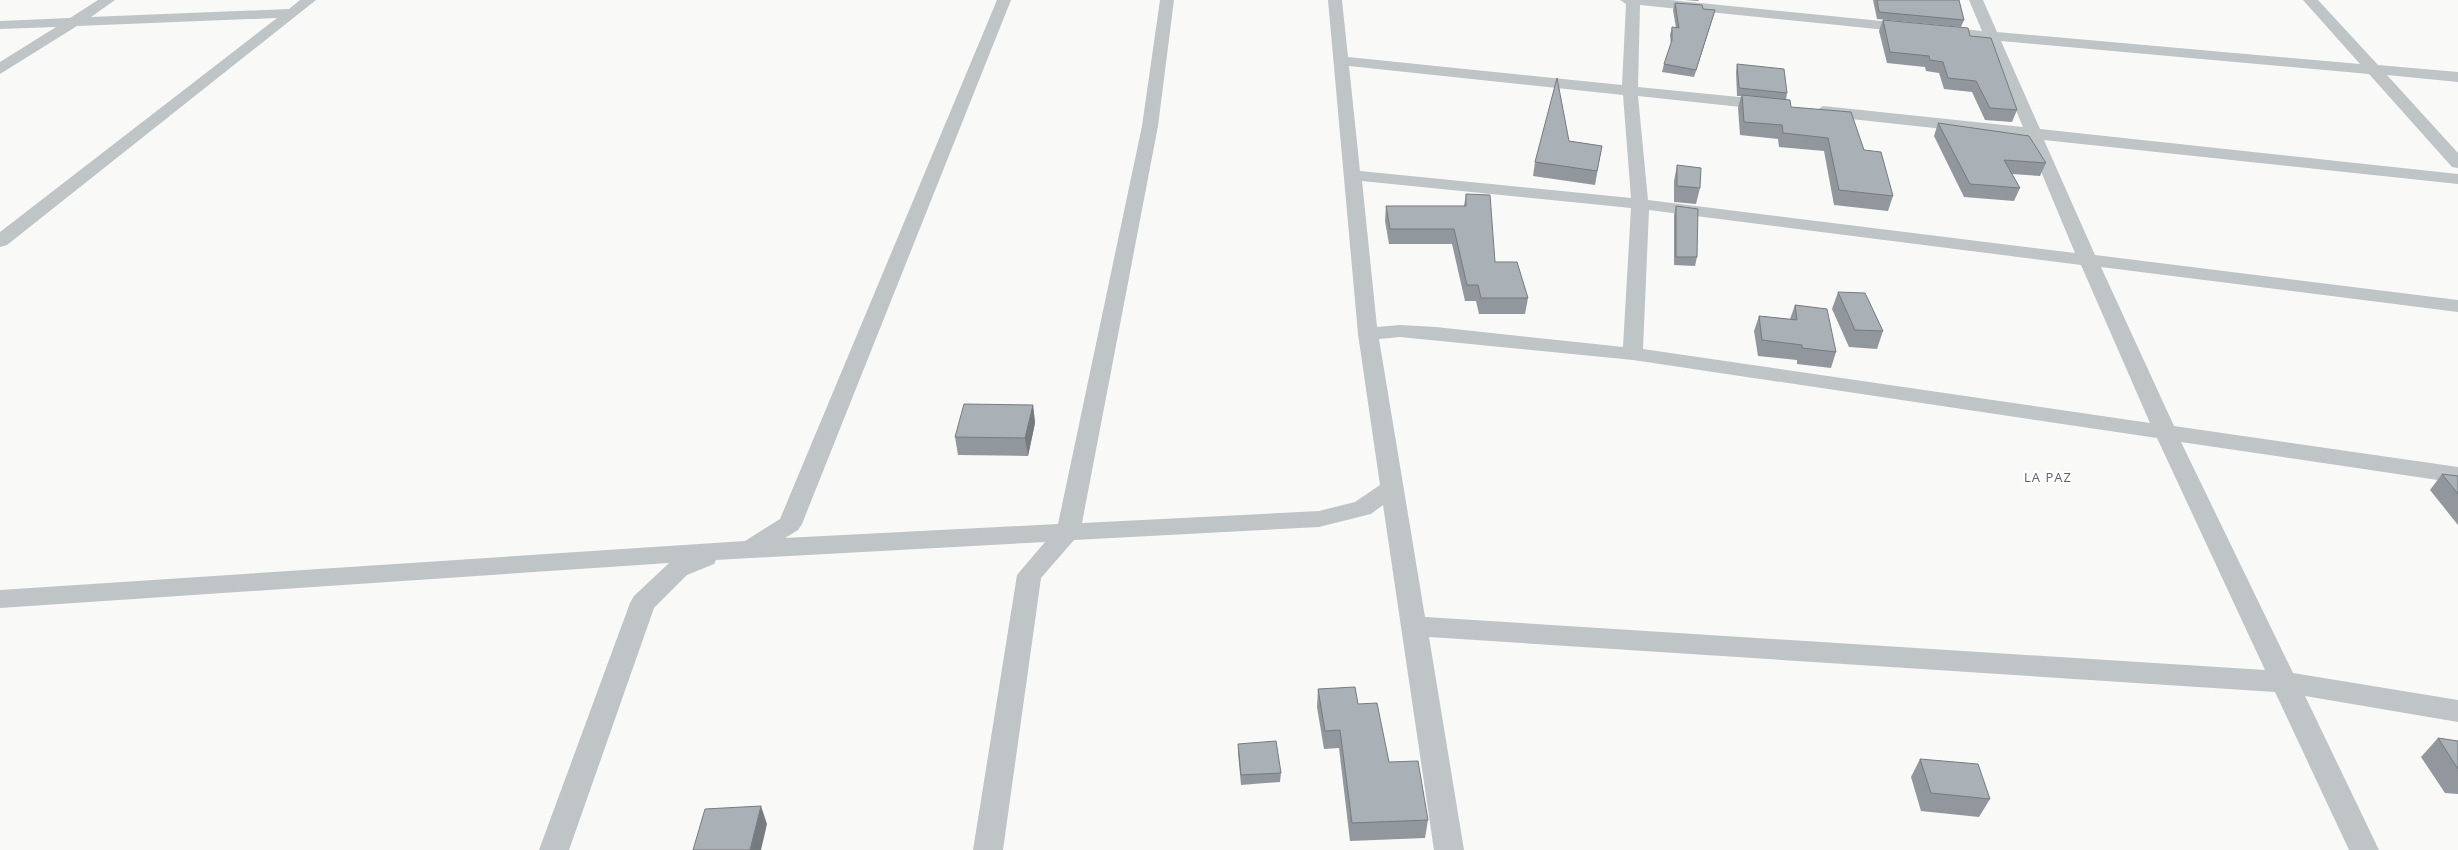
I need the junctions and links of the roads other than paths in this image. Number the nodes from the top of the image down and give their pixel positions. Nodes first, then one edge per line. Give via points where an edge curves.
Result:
1 (108, 0) edge
2 (309, 0) edge
3 (1004, 0) edge
4 (1167, 0) edge
5 (1335, 0) edge
6 (1631, 0) edge
7 (1976, 0) edge
8 (2310, 0) edge
9 (292, 13) junction
10 (76, 21) junction
11 (0, 25) edge
12 (1993, 36) junction
13 (1341, 61) junction
14 (0, 69) edge
15 (2373, 70) junction
16 (2458, 77) edge
17 (1630, 89) junction
18 (1781, 106) edge
19 (1804, 109) edge
20 (2035, 135) junction
21 (2458, 163) edge
22 (1352, 175) junction
23 (2458, 178) edge
24 (1640, 204) junction
25 (0, 241) edge
26 (2088, 260) junction
27 (2458, 306) edge
28 (1368, 334) junction
29 (1633, 354) junction
30 (2166, 433) junction
31 (2458, 475) edge
32 (1393, 487) junction
33 (1068, 532) junction
34 (749, 549) junction
35 (723, 551) junction
36 (0, 599) edge
37 (1415, 626) junction
38 (2284, 682) junction
39 (2458, 711) edge
40 (554, 850) edge
41 (988, 850) edge
42 (1449, 850) edge
43 (2364, 850) edge

1 - 10 street
2 - 9 street
3 - 34 street via 790,524
4 - 33 street via 1150,126
5 - 13 street
6 - 12 street
6 - 17 street
7 - 12 street
8 - 15 street
9 - 10 street
9 - 25 street
10 - 11 street
10 - 14 street
12 - 15 street
12 - 20 street
13 - 17 street
13 - 22 street
15 - 16 street
15 - 21 street
17 - 18 street
17 - 24 street
19 - 20 street
20 - 23 street
20 - 26 street
22 - 24 street
22 - 28 street
24 - 26 street
24 - 29 street
26 - 27 street
26 - 30 street
28 - 29 street via 1400,331 1436,333
28 - 32 street
29 - 30 street
30 - 31 street
30 - 38 street
32 - 33 street via 1363,508 1319,520
32 - 37 street
33 - 34 street
33 - 41 street via 1028,575
34 - 35 street
35 - 36 street
35 - 40 street via 678,569 643,603
37 - 38 street
37 - 42 street
38 - 39 street
38 - 43 street

